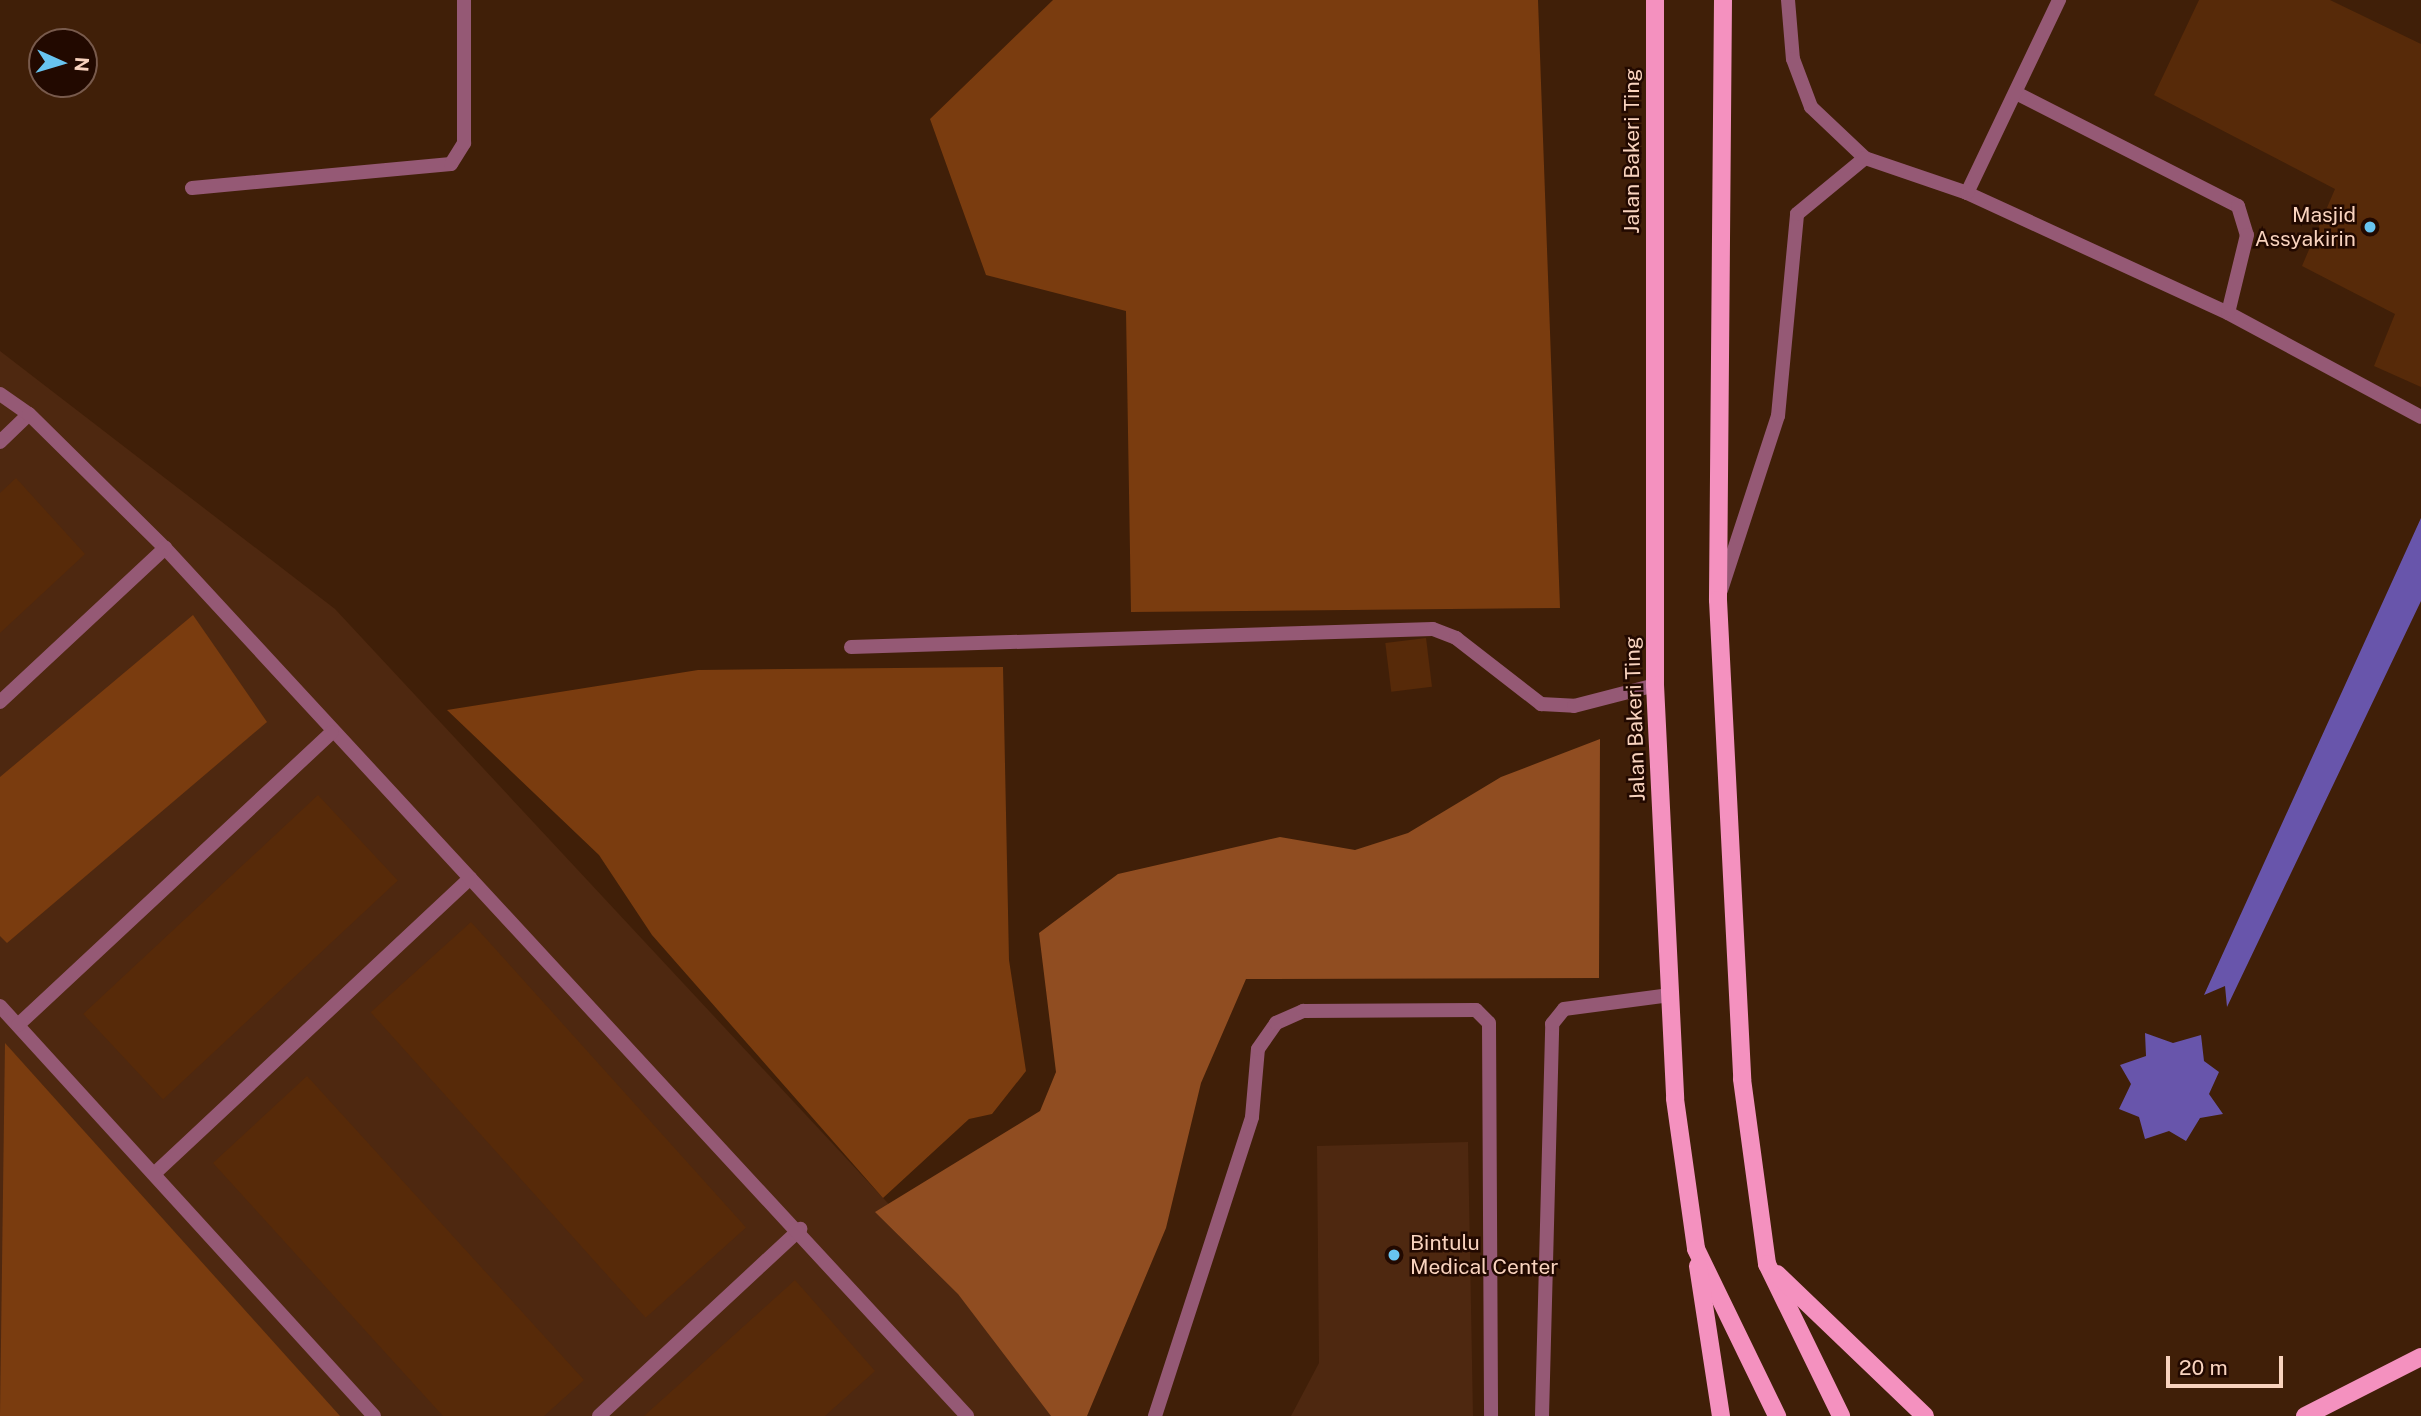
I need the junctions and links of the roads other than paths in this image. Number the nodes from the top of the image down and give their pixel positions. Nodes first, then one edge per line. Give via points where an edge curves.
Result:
1 (464, 0) edge
2 (1655, 0) edge
3 (1723, 0) edge
4 (1788, 0) edge
5 (2059, 0) edge
6 (2016, 93) junction
7 (1865, 158) junction
8 (192, 188) dead end
9 (1967, 193) junction
10 (2228, 313) junction
11 (0, 394) edge
12 (29, 414) junction
13 (2421, 417) edge
14 (0, 442) edge
15 (165, 548) junction
16 (1718, 600) junction
17 (851, 647) dead end
18 (1655, 685) junction
19 (0, 702) edge
20 (332, 732) junction
21 (470, 878) junction
22 (1670, 995) junction
23 (0, 1006) edge
24 (18, 1025) junction
25 (154, 1174) junction
26 (800, 1230) junction
27 (1696, 1249) junction
28 (1767, 1264) junction
29 (2421, 1357) edge
30 (374, 1416) edge
31 (599, 1416) edge
32 (967, 1416) edge
33 (1155, 1416) edge
34 (1491, 1416) edge
35 (1542, 1416) edge
36 (1721, 1416) edge
37 (1777, 1416) edge
38 (1841, 1416) edge
39 (1924, 1416) edge
40 (2305, 1416) edge

1 - 8 street via 464,143 451,164
2 - 18 main road, Jalan Bakeri Ting
3 - 16 main road
4 - 7 street via 1793,59 1811,107
5 - 6 street
6 - 9 street
6 - 10 street via 2238,206 2247,235
7 - 9 street
7 - 16 street via 1797,214 1777,416
9 - 10 street
10 - 13 street
11 - 12 street
12 - 14 street
12 - 15 street
15 - 19 street
15 - 20 street
16 - 28 main road via 1742,1079
17 - 18 street via 1433,629 1456,638 1541,704 1574,706
18 - 22 main road, Jalan Bakeri Ting
20 - 21 street
20 - 24 street
21 - 25 street
21 - 26 street
22 - 27 main road, Jalan Bakeri Ting via 1675,1099
22 - 35 street via 1564,1009 1552,1024
23 - 24 street
24 - 25 street
25 - 30 street
26 - 31 street
26 - 32 street
27 - 36 main road
27 - 37 main road, Jalan Bakeri Ting
28 - 38 main road
28 - 39 main road
29 - 40 main road
33 - 34 street via 1252,1117 1258,1049 1276,1023 1303,1011 1476,1010 1489,1023

